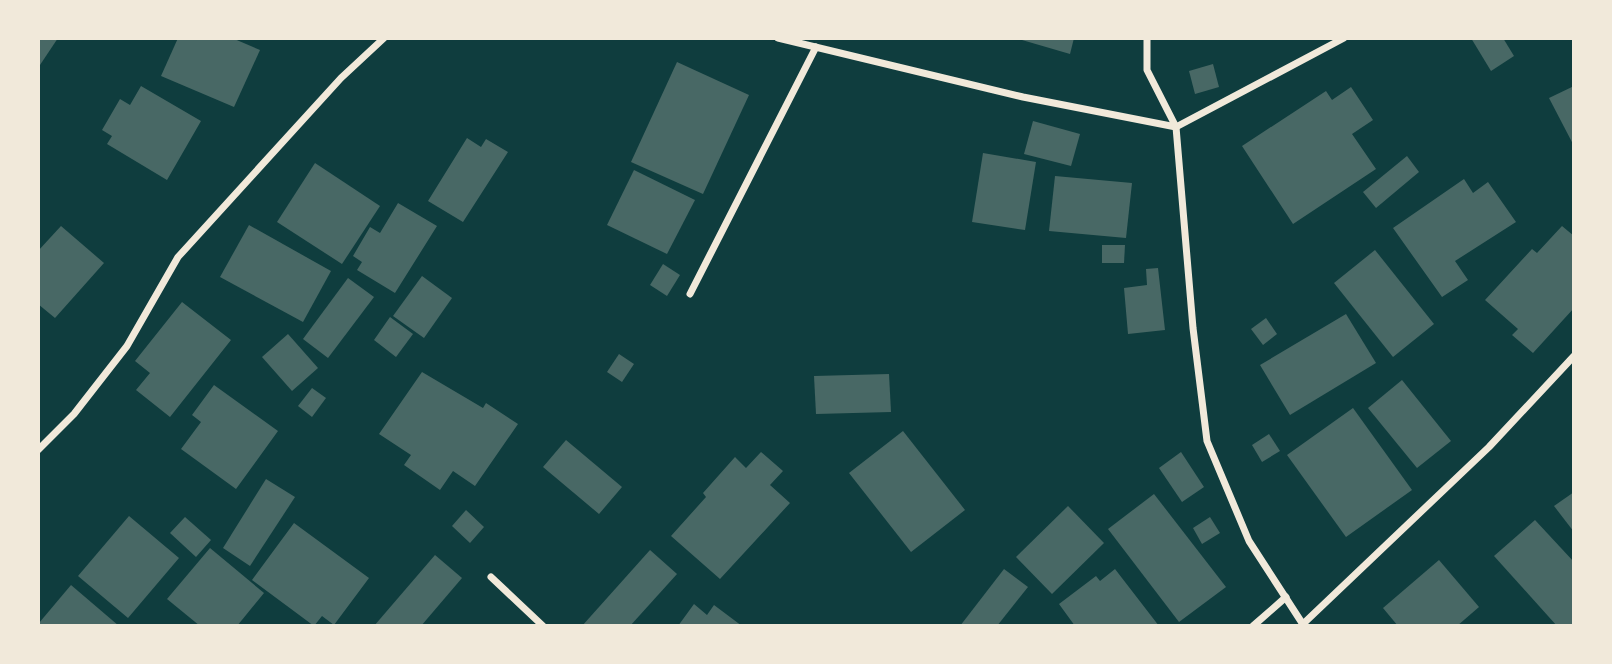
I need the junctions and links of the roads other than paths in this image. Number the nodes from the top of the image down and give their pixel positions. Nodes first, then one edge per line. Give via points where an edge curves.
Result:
1 (384, 38) edge
2 (778, 38) edge
3 (1147, 38) edge
4 (1344, 38) edge
5 (816, 47) junction
6 (1176, 127) junction
7 (690, 294) dead end
8 (1573, 356) edge
9 (38, 450) edge
10 (491, 577) dead end
11 (1286, 597) junction
12 (543, 625) edge
13 (1253, 625) edge
14 (1304, 625) edge

1 - 9 street via 341,78 178,257 127,346 74,414
2 - 5 street
3 - 6 street via 1147,70
4 - 6 street
5 - 6 street via 1023,97
5 - 7 street
6 - 11 street via 1207,441 1249,541
8 - 14 street via 1489,447
10 - 12 street
11 - 13 street
11 - 14 street

